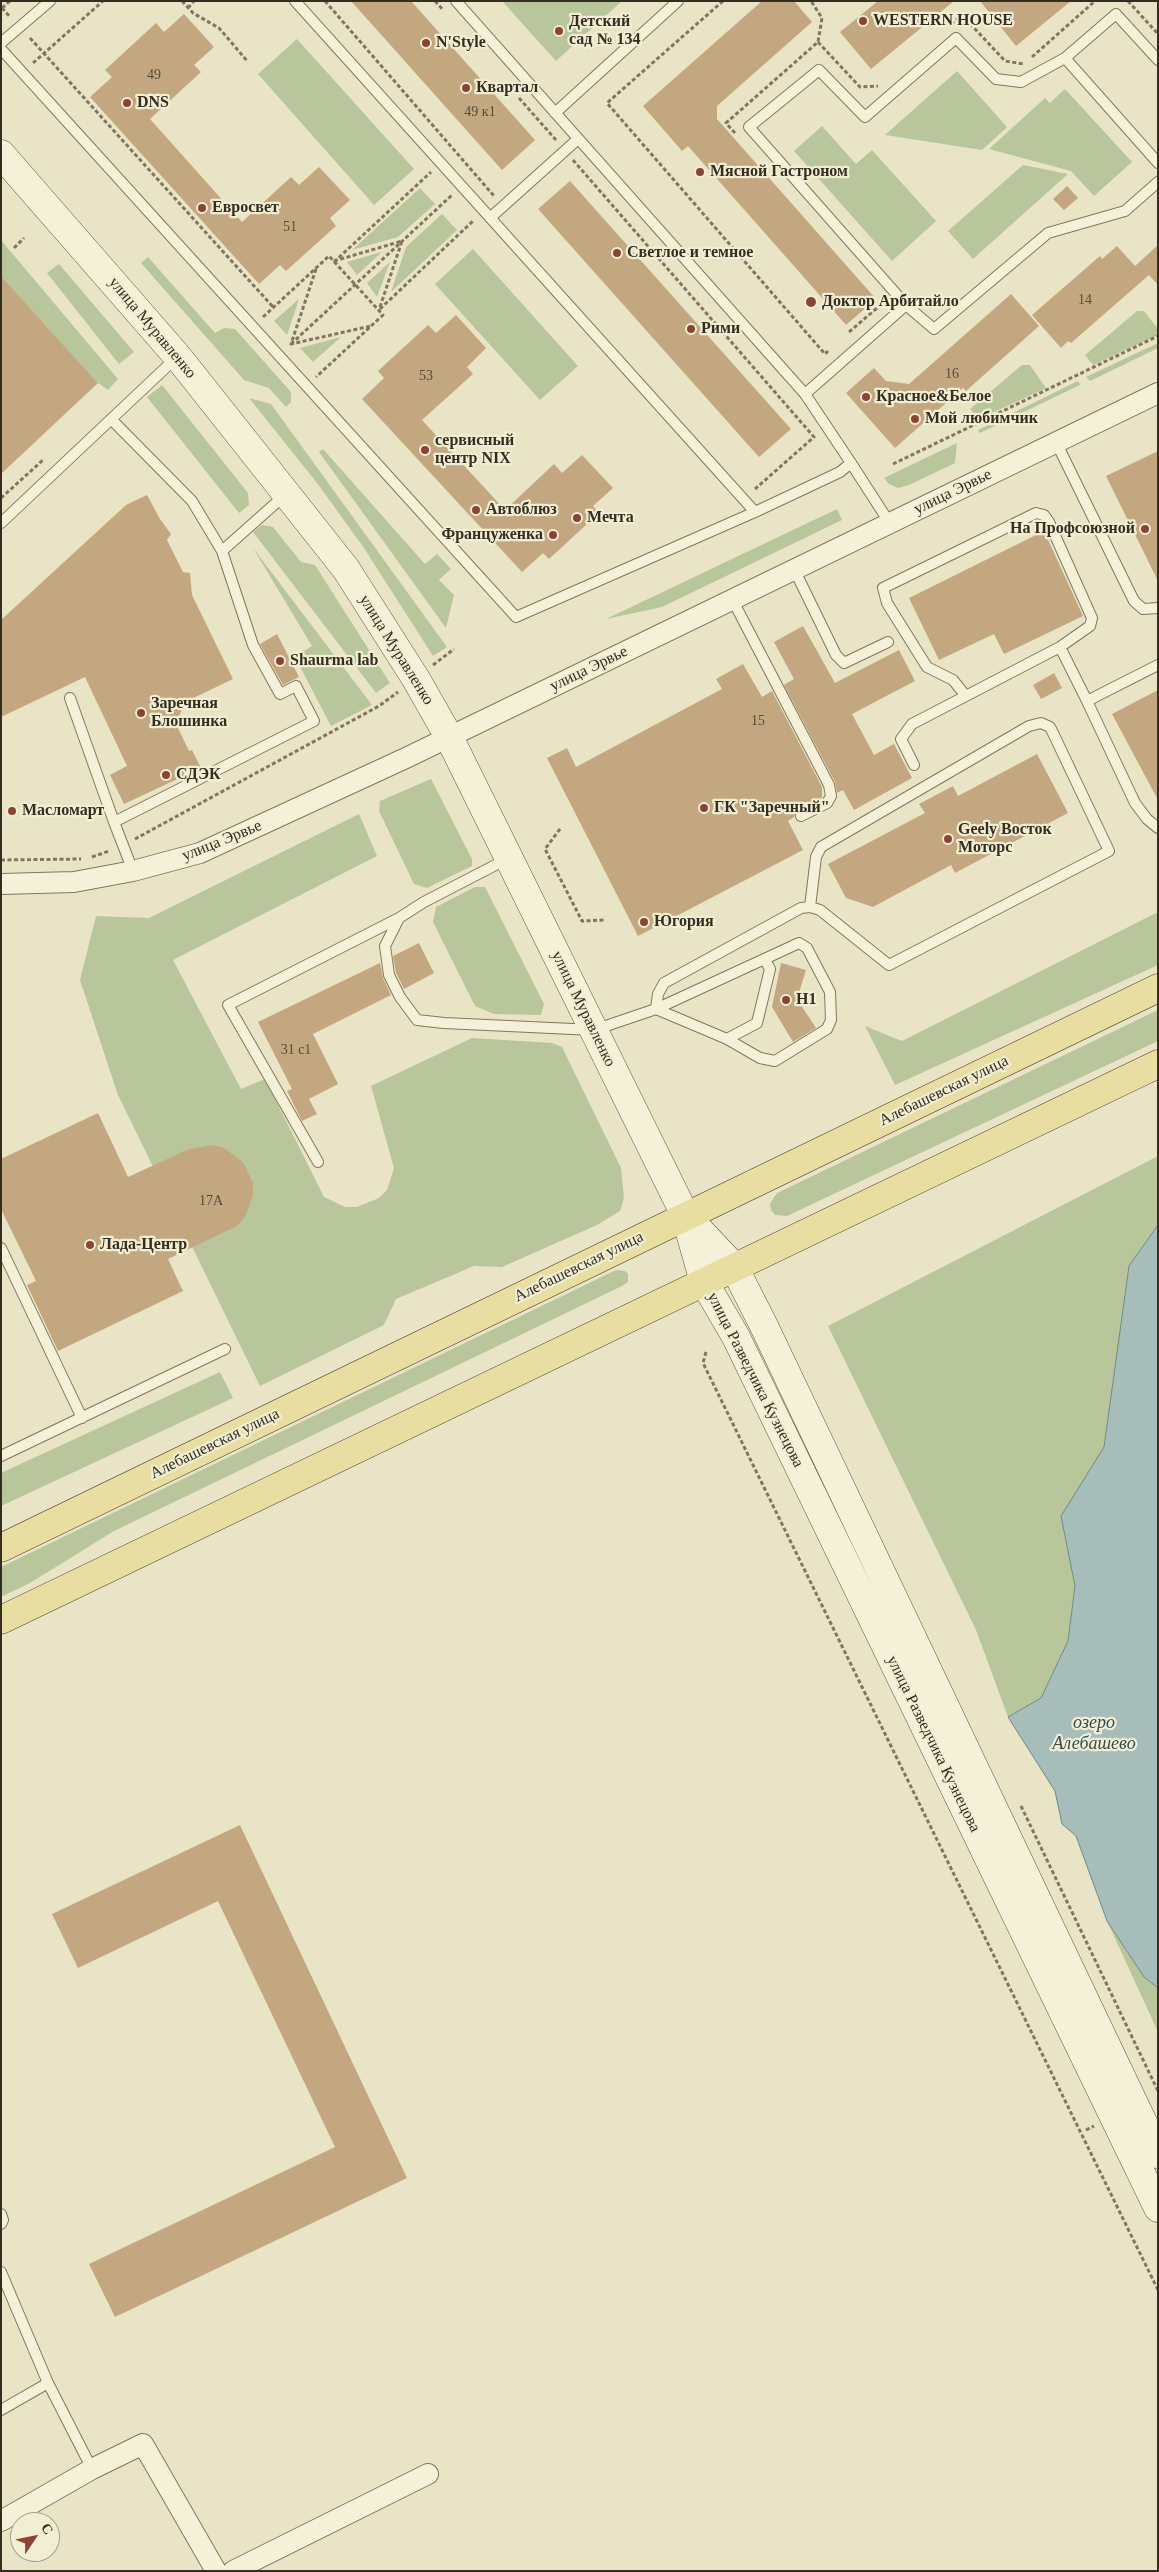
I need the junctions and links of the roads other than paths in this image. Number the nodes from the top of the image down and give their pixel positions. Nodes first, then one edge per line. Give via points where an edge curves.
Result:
1 (50, 1) edge
2 (294, 1) edge
3 (456, 1) edge
4 (678, 1) edge
5 (1, 43) edge
6 (1, 49) edge
7 (1065, 58) junction
8 (1158, 60) edge
9 (555, 113) junction
10 (578, 139) junction
11 (1, 154) edge
12 (1158, 163) edge
13 (1158, 182) edge
14 (487, 215) junction
15 (906, 305) junction
16 (178, 357) junction
17 (1158, 393) edge
18 (805, 394) junction
19 (111, 419) junction
20 (1056, 442) junction
21 (851, 463) junction
22 (287, 493) junction
23 (755, 512) junction
24 (889, 522) junction
25 (1, 523) edge
26 (222, 551) junction
27 (794, 569) junction
28 (732, 599) junction
29 (1158, 608) edge
30 (888, 642) dead end
31 (1060, 647) junction
32 (1158, 665) edge
33 (965, 695) junction
34 (70, 698) dead end
35 (1087, 701) junction
36 (449, 737) junction
37 (914, 765) dead end
38 (801, 816) dead end
39 (114, 822) junction
40 (1158, 828) edge
41 (509, 858) junction
42 (133, 871) junction
43 (1, 884) edge
44 (810, 907) junction
45 (399, 918) junction
46 (765, 960) junction
47 (1158, 988) edge
48 (656, 1009) junction
49 (594, 1030) junction
50 (727, 1039) junction
51 (1158, 1064) edge
52 (318, 1162) dead end
53 (685, 1215) junction
54 (1, 1248) edge
55 (734, 1268) junction
56 (704, 1282) junction
57 (225, 1349) dead end
58 (82, 1418) junction
59 (1, 1456) edge
60 (1, 1548) edge
61 (1, 1620) edge
62 (1158, 2154) edge
63 (1158, 2208) edge
64 (1, 2214) edge
65 (1, 2224) edge
66 (1, 2272) edge
67 (48, 2382) junction
68 (1, 2410) edge
69 (92, 2469) junction
70 (428, 2474) dead end
71 (1, 2521) edge
72 (216, 2571) edge
73 (233, 2571) edge

1 - 5 lane
2 - 14 lane
3 - 9 lane
4 - 9 lane
6 - 23 lane via 516,617
7 - 8 lane via 1116,14
7 - 12 lane
7 - 15 lane via 1021,82 996,79 956,38 864,117 819,70 749,127
9 - 10 lane
10 - 14 lane via 503,206
10 - 18 lane
11 - 16 main road, улица Муравленко
13 - 15 lane via 1125,211 1048,233 934,329
14 - 23 lane
15 - 18 lane
16 - 19 lane
16 - 22 main road, улица Муравленко
17 - 20 street, улица Эрвье
18 - 21 lane
19 - 25 lane
19 - 26 lane via 192,501
20 - 24 street, улица Эрвье
20 - 29 lane via 1134,601 1143,609
21 - 23 lane via 840,472
21 - 24 lane
22 - 26 lane
22 - 36 main road, улица Муравленко via 346,568
24 - 27 street, улица Эрвье
26 - 39 lane via 253,645 280,694 296,686 314,722
27 - 28 street, улица Эрвье
27 - 30 lane via 836,655 844,663
28 - 36 street, улица Эрвье
28 - 38 lane via 829,785 831,796 826,803
31 - 33 lane
31 - 33 lane via 1090,626 1092,618 1049,522 1036,513 884,588 887,603 927,667 953,680
31 - 35 lane
32 - 35 lane
33 - 37 lane via 905,731 901,739
34 - 39 lane
35 - 40 lane via 1135,803
36 - 41 main road, улица Муравленко
36 - 42 street, улица Эрвье via 200,853
39 - 42 lane
41 - 45 lane
41 - 49 main road, улица Муравленко
42 - 43 street, улица Эрвье via 74,882
44 - 44 lane via 820,910 889,965 1109,851 1054,734 1050,727 1040,723 1029,726 820,847
44 - 48 lane via 801,908 664,983
45 - 49 lane via 385,946 389,975 417,1020
45 - 52 lane via 228,1005
46 - 48 lane
46 - 50 lane via 770,969 757,1023
46 - 50 lane via 799,943 807,948 830,992 831,1020 827,1029 775,1061 760,1058
47 - 53 main road, Алебашевская улица
48 - 49 lane
48 - 50 lane
49 - 53 main road, улица Муравленко
51 - 55 main road
53 - 55 main road, улица Разведчика Кузнецова
53 - 56 main road, улица Разведчика Кузнецова
53 - 60 main road, Алебашевская улица
54 - 58 lane
55 - 56 main road
55 - 62 main road, улица Разведчика Кузнецова
56 - 61 main road
56 - 63 main road, улица Разведчика Кузнецова via 740,1346
57 - 58 lane
58 - 59 lane
64 - 65 lane
66 - 67 lane
67 - 68 lane
67 - 69 lane
69 - 71 street
69 - 72 street via 143,2444
70 - 73 street

